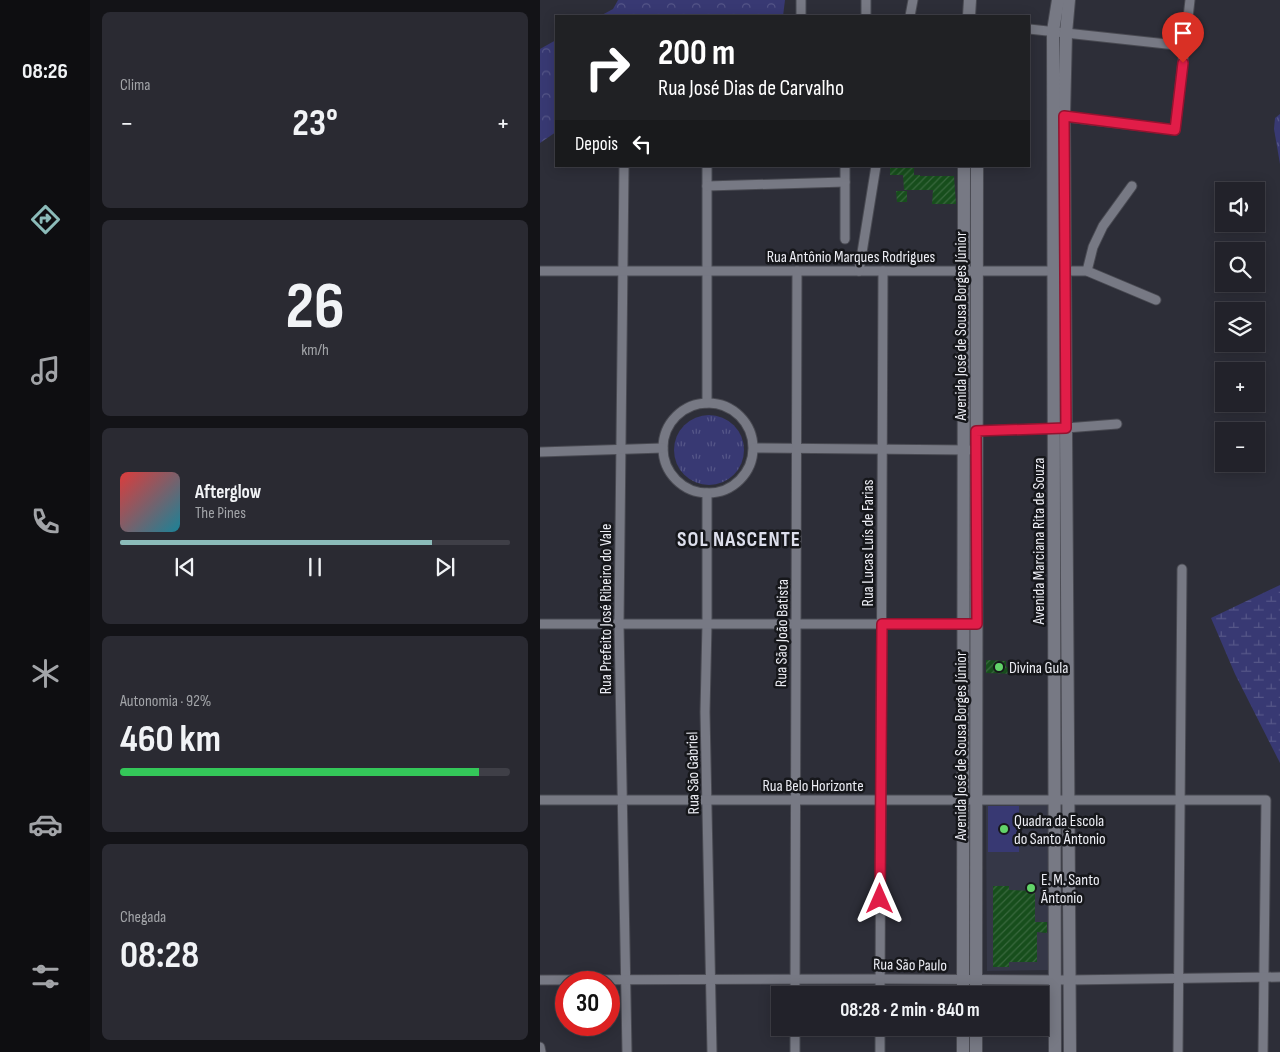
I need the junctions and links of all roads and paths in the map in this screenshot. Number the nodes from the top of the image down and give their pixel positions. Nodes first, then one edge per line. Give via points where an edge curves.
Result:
1 (801, 0) edge
2 (866, 0) edge
3 (914, 0) edge
4 (970, 0) edge
5 (1058, 0) edge
6 (1069, 0) edge
7 (1190, 0) edge
8 (801, 15) edge
9 (866, 15) edge
10 (910, 15) edge
11 (969, 15) edge
12 (1030, 29) edge
13 (1059, 32) junction
14 (1185, 46) junction
15 (1058, 116) junction
16 (624, 167) edge
17 (707, 167) edge
18 (845, 167) edge
19 (876, 167) edge
20 (964, 167) edge
21 (977, 167) edge
22 (845, 182) junction
23 (707, 186) junction
24 (1132, 186) dead end
25 (845, 239) dead end
26 (1087, 270) junction
27 (540, 271) edge
28 (622, 271) junction
29 (707, 271) junction
30 (797, 271) junction
31 (859, 271) junction
32 (883, 271) junction
33 (964, 271) junction
34 (977, 271) junction
35 (1059, 271) junction
36 (1156, 300) dead end
37 (707, 403) junction
38 (1116, 424) dead end
39 (1060, 428) junction
40 (976, 431) junction
41 (663, 448) junction
42 (754, 448) junction
43 (797, 448) junction
44 (882, 449) junction
45 (620, 450) junction
46 (970, 450) junction
47 (540, 452) edge
48 (707, 493) junction
49 (1182, 569) dead end
50 (540, 624) edge
51 (619, 624) junction
52 (708, 624) junction
53 (797, 624) junction
54 (882, 624) junction
55 (970, 624) junction
56 (540, 800) edge
57 (623, 800) junction
58 (708, 800) junction
59 (795, 800) junction
60 (880, 800) junction
61 (970, 800) junction
62 (1062, 800) junction
63 (1181, 800) junction
64 (1068, 858) junction
65 (1055, 859) junction
66 (1263, 977) junction
67 (1280, 977) edge
68 (710, 979) junction
69 (796, 979) junction
70 (880, 979) junction
71 (1177, 979) junction
72 (540, 980) edge
73 (626, 980) junction
74 (962, 980) junction
75 (977, 980) junction
76 (1054, 980) junction
77 (1069, 980) junction
78 (796, 986) edge
79 (880, 986) edge
80 (962, 986) edge
81 (977, 986) edge
82 (795, 1036) edge
83 (880, 1036) edge
84 (963, 1036) edge
85 (976, 1036) edge
86 (540, 1047) edge
87 (541, 1052) edge
88 (627, 1052) edge
89 (712, 1052) edge
90 (795, 1052) edge
91 (880, 1052) edge
92 (963, 1052) edge
93 (976, 1052) edge
94 (1055, 1052) edge
95 (1070, 1052) edge
96 (1178, 1052) edge
97 (1262, 1052) edge

1 - 8 street
2 - 9 street
3 - 10 street
4 - 11 street
5 - 13 street, Avenida Marciana Rita de Souza
6 - 13 street, Avenida Marciana Rita de Souza
7 - 14 street
12 - 13 street
13 - 14 street
13 - 15 street, Avenida Marciana Rita de Souza
14 - 15 street via 1175,130
15 - 35 street, Avenida Marciana Rita de Souza
16 - 28 street, Rua Prefeito José Ribeiro do Vale
17 - 23 street
18 - 22 street
19 - 31 street
20 - 33 street, Avenida José de Sousa Borges Júnior
21 - 34 street, Avenida José de Sousa Borges Júnior
22 - 23 street
22 - 25 street
23 - 29 street
24 - 26 street via 1102,226
26 - 35 street, Rua Antônio Marques Rodrigues
26 - 36 street, Rua Antônio Marques Rodrigues
27 - 28 street, Rua Antônio Marques Rodrigues
28 - 29 street, Rua Antônio Marques Rodrigues
28 - 45 street, Rua Prefeito José Ribeiro do Vale
29 - 30 street, Rua Antônio Marques Rodrigues
29 - 37 street
30 - 31 street, Rua Antônio Marques Rodrigues
30 - 43 street, Rua São João Batista
31 - 32 street, Rua Antônio Marques Rodrigues
32 - 33 street, Rua Antônio Marques Rodrigues
32 - 44 street, Rua Lucas Luís de Farias
33 - 34 street, Rua Antônio Marques Rodrigues
33 - 46 street, Avenida José de Sousa Borges Júnior
34 - 35 street, Rua Antônio Marques Rodrigues
34 - 40 street, Avenida José de Sousa Borges Júnior
35 - 39 street, Avenida Marciana Rita de Souza
37 - 41 street via 693,405 671,422
37 - 42 street via 734,411 745,421
38 - 39 street
39 - 40 street
39 - 62 street, Avenida Marciana Rita de Souza
40 - 46 street, Avenida José de Sousa Borges Júnior
41 - 45 street
41 - 48 street via 671,474 693,491
42 - 43 street
42 - 48 street via 752,462 740,480 721,492
43 - 44 street
43 - 53 street, Rua São João Batista
44 - 46 street
44 - 54 street, Rua Lucas Luís de Farias
45 - 47 street
45 - 51 street, Rua Prefeito José Ribeiro do Vale
46 - 55 street, Avenida José de Sousa Borges Júnior
48 - 52 street, Rua São Gabriel
49 - 63 street
50 - 51 street
51 - 52 street
51 - 57 street, Rua Prefeito José Ribeiro do Vale
52 - 53 street
52 - 58 street, Rua São Gabriel via 705,712
53 - 54 street
53 - 59 street, Rua São João Batista
54 - 55 street
54 - 60 street, Rua Lucas Luís de Farias
55 - 61 street, Avenida José de Sousa Borges Júnior
56 - 57 street, Rua Belo Horizonte
57 - 58 street, Rua Belo Horizonte
57 - 73 street, Rua Prefeito José Ribeiro do Vale
58 - 59 street, Rua Belo Horizonte
58 - 68 street, Rua São Gabriel
59 - 60 street, Rua Belo Horizonte
59 - 69 street, Rua São João Batista
60 - 61 street, Rua Belo Horizonte
60 - 70 street, Rua Lucas Luís de Farias
61 - 62 street, Rua Belo Horizonte
61 - 74 street, Avenida José de Sousa Borges Júnior
61 - 75 street, Avenida José de Sousa Borges Júnior
62 - 63 street, Rua Belo Horizonte
62 - 64 street, Avenida Marciana Rita de Souza
62 - 65 street, Avenida Marciana Rita de Souza
63 - 66 street, Rua Belo Horizonte via 1266,800
63 - 71 street
64 - 65 street
64 - 77 street, Avenida Marciana Rita de Souza
65 - 76 street, Avenida Marciana Rita de Souza
66 - 67 street, Rua São Paulo
66 - 71 street, Rua São Paulo
66 - 97 street
68 - 69 street, Rua São Paulo
68 - 73 street, Rua São Paulo
68 - 89 street, Rua São Gabriel
69 - 70 street, Rua São Paulo
69 - 78 street, Rua São João Batista
70 - 74 street, Rua São Paulo
70 - 79 street, Rua Lucas Luís de Farias
71 - 77 street, Rua São Paulo
71 - 96 street
72 - 73 street, Rua São Paulo
73 - 88 street, Rua Prefeito José Ribeiro do Vale
74 - 75 street, Rua São Paulo
74 - 80 street, Avenida José de Sousa Borges Júnior
75 - 76 street, Rua São Paulo
75 - 81 street, Avenida José de Sousa Borges Júnior
76 - 77 street, Rua São Paulo
76 - 94 street, Avenida Marciana Rita de Souza
77 - 95 street, Avenida Marciana Rita de Souza
82 - 90 street
83 - 91 street
84 - 92 street
85 - 93 street
86 - 87 street

